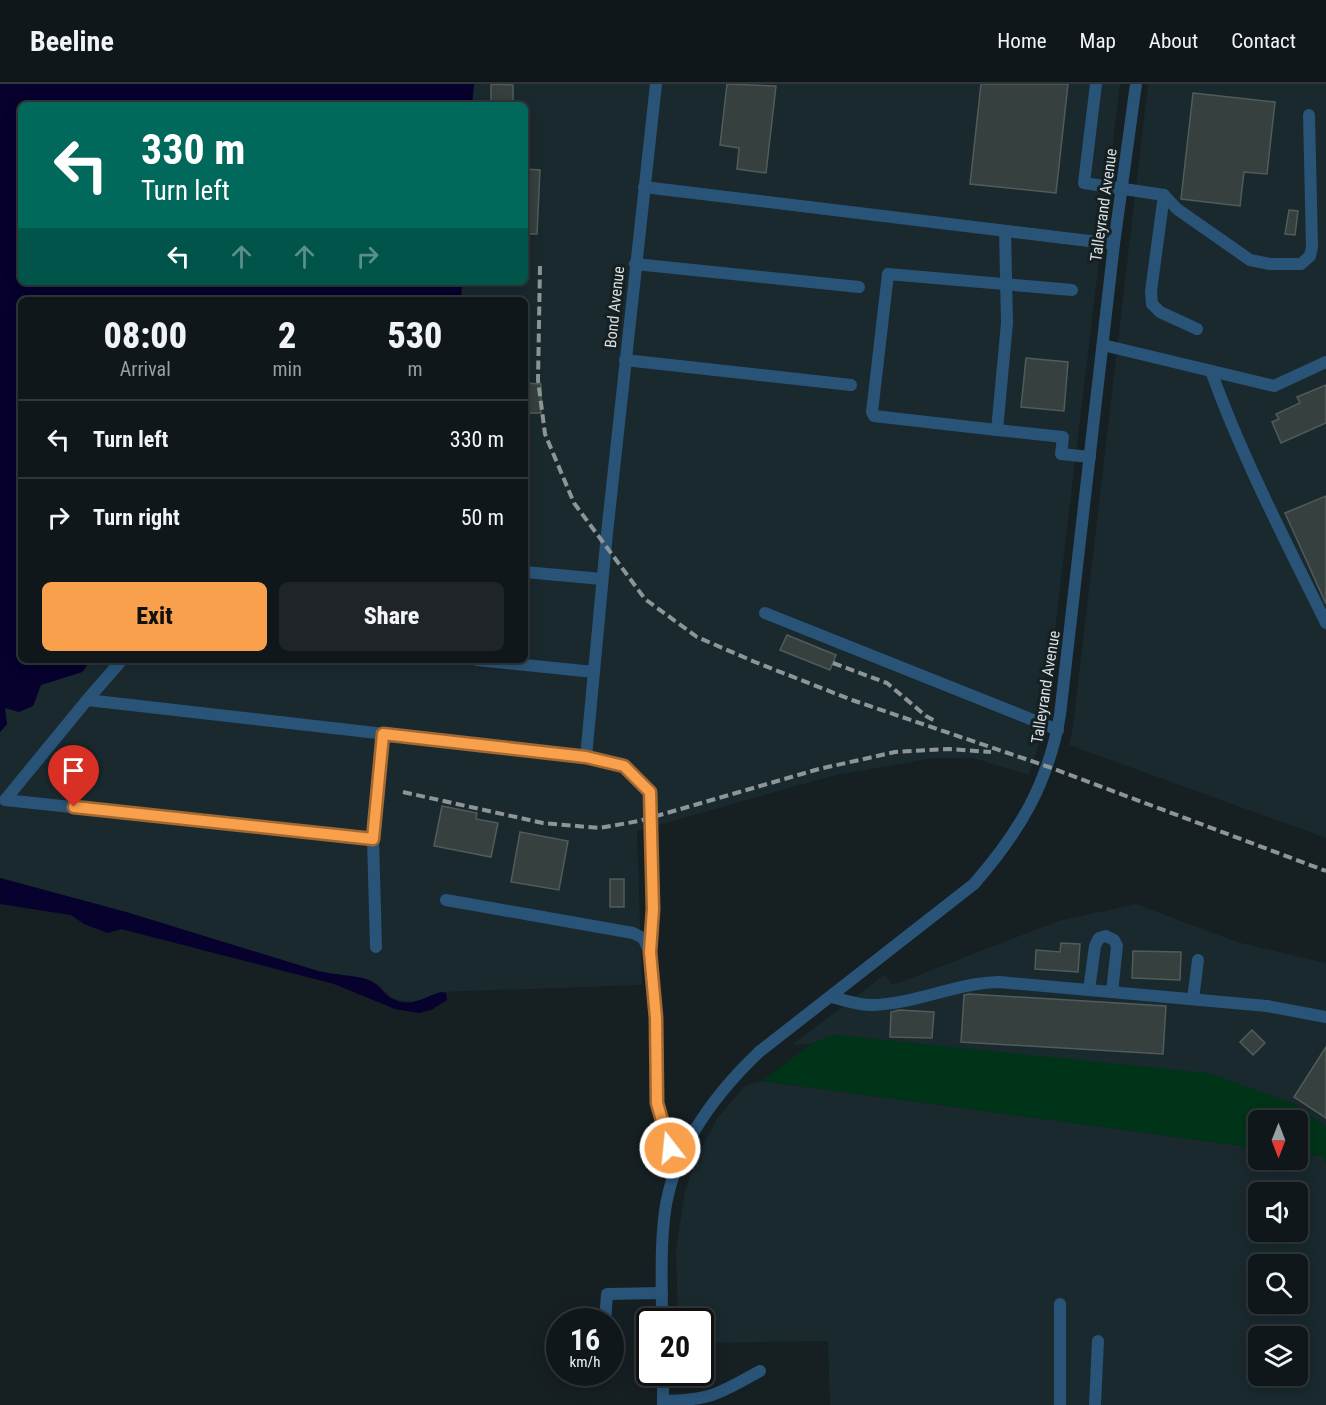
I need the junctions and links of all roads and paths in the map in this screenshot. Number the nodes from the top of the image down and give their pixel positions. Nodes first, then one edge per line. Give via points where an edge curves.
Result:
1 (656, 84) edge
2 (1096, 84) edge
3 (1136, 84) edge
4 (1309, 115) dead end
5 (644, 187) junction
6 (1122, 188) junction
7 (1164, 195) junction
8 (1005, 231) junction
9 (1114, 244) junction
10 (635, 264) junction
11 (1004, 284) junction
12 (859, 287) dead end
13 (1072, 290) dead end
14 (1197, 329) dead end
15 (1103, 345) junction
16 (625, 360) junction
17 (1326, 362) edge
18 (1210, 371) junction
19 (851, 385) dead end
20 (997, 430) junction
21 (1090, 457) junction
22 (528, 572) edge
23 (603, 579) junction
24 (765, 613) dead end
25 (1326, 623) edge
26 (119, 663) edge
27 (506, 663) edge
28 (594, 672) junction
29 (87, 700) junction
30 (1058, 730) junction
31 (383, 734) junction
32 (586, 757) junction
33 (373, 839) junction
34 (446, 900) dead end
35 (375, 947) dead end
36 (650, 952) junction
37 (1198, 960) dead end
38 (1089, 990) junction
39 (1112, 992) junction
40 (831, 997) junction
41 (1192, 999) junction
42 (1326, 1017) edge
43 (676, 1171) junction
44 (662, 1293) junction
45 (1060, 1304) dead end
46 (606, 1308) edge
47 (662, 1308) edge
48 (1098, 1341) dead end
49 (760, 1371) dead end
50 (663, 1386) edge
51 (663, 1403) edge
52 (1060, 1405) edge
53 (1095, 1405) edge

1 - 5 street, Bond Avenue
2 - 6 street via 1084,183
3 - 6 street, Talleyrand Avenue
4 - 7 street via 1312,247 1306,261 1270,264 1250,260 1177,209
5 - 8 street
5 - 10 street, Bond Avenue
6 - 7 street
6 - 9 street, Talleyrand Avenue
7 - 14 street via 1152,304 1160,312
8 - 9 street
8 - 11 street
9 - 15 street, Talleyrand Avenue
10 - 12 street
10 - 16 street, Bond Avenue
11 - 13 street
11 - 20 street via 1005,358
11 - 20 street via 888,274 872,412 878,418
15 - 18 street
15 - 21 street, Talleyrand Avenue
16 - 19 street
16 - 23 street, Bond Avenue
17 - 18 street via 1274,386
18 - 25 street
20 - 21 street via 1063,437 1061,454
21 - 30 street, Talleyrand Avenue
22 - 23 street
23 - 28 street, Bond Avenue
24 - 30 street
26 - 29 street
27 - 28 street
28 - 32 street, Bond Avenue
29 - 31 street
29 - 33 street via 5,800
30 - 40 street, Talleyrand Avenue via 1049,767 1034,801 998,857 974,884
31 - 32 street
31 - 33 street
32 - 36 street via 624,766 650,792
33 - 35 street
34 - 36 street via 633,933 642,938
36 - 43 street via 657,1103
37 - 41 street
38 - 39 street
38 - 39 street via 1095,946 1099,938 1106,936 1117,946
38 - 40 street via 974,982 901,1002 870,1005
39 - 41 street
40 - 43 street, Talleyrand Avenue via 759,1052 732,1078 688,1142
41 - 42 street via 1267,1006
43 - 44 street, Talleyrand Avenue via 665,1210
44 - 46 street via 607,1294
44 - 47 street, Talleyrand Avenue
45 - 52 street
48 - 53 street
49 - 51 street via 717,1395
50 - 51 street

